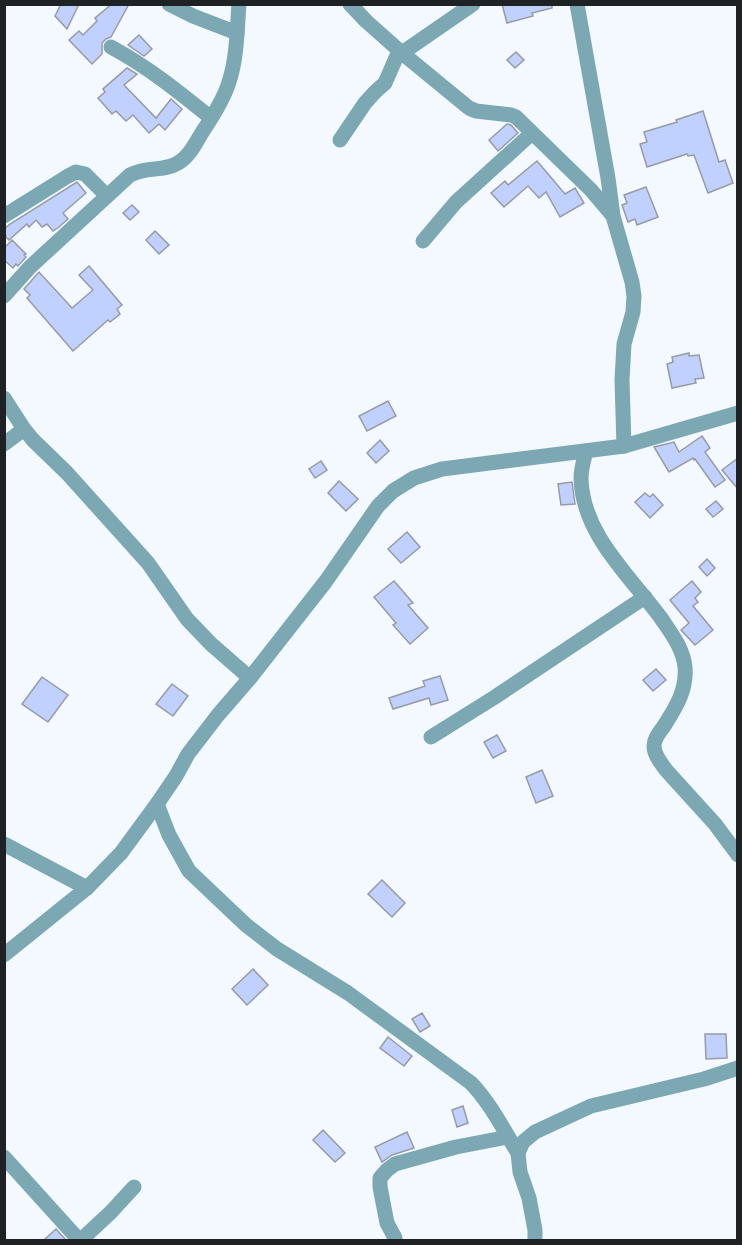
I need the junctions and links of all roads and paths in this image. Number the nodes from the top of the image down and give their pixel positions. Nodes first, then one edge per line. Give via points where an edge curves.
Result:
1 (169, 4) edge
2 (239, 4) edge
3 (350, 4) edge
4 (474, 4) edge
5 (578, 4) edge
6 (237, 33) junction
7 (111, 46) dead end
8 (401, 52) junction
9 (211, 118) junction
10 (532, 133) junction
11 (339, 140) dead end
12 (107, 196) junction
13 (4, 216) edge
14 (613, 216) junction
15 (423, 241) dead end
16 (4, 296) edge
17 (4, 398) edge
18 (738, 413) edge
19 (24, 429) junction
20 (4, 444) edge
21 (624, 446) junction
22 (586, 451) junction
23 (645, 597) junction
24 (250, 678) junction
25 (431, 737) dead end
26 (157, 804) junction
27 (4, 844) edge
28 (738, 855) edge
29 (87, 888) junction
30 (4, 956) edge
31 (738, 1068) edge
32 (508, 1137) junction
33 (518, 1153) junction
34 (4, 1157) edge
35 (134, 1187) dead end
36 (395, 1238) dead end
37 (80, 1240) edge
38 (535, 1240) edge

1 - 6 street
2 - 6 street
3 - 8 street
4 - 8 street
5 - 14 street
6 - 9 street via 230,81
7 - 9 street via 162,78
8 - 10 street via 469,108 511,115
8 - 11 street via 385,83 365,103
9 - 12 street via 188,155 178,163 139,170
10 - 14 street
10 - 15 street via 456,202
12 - 13 street via 85,174 76,172
12 - 16 street
14 - 21 street via 634,296 624,344
17 - 19 street
18 - 21 street
19 - 20 street
19 - 24 street via 148,563 186,619
21 - 22 street
22 - 23 street via 581,476 591,520 600,539
22 - 24 street via 442,469 414,478 393,491
23 - 25 street
23 - 28 street via 676,638 685,665 678,704 654,748 666,770
24 - 26 street via 188,754
26 - 29 street via 121,853
26 - 32 street via 189,871 277,949 348,993 471,1083
27 - 29 street
29 - 30 street
31 - 33 street via 591,1106 535,1132 523,1142
32 - 33 street
32 - 36 street via 456,1147 395,1164 387,1170 380,1178 380,1187 387,1222
33 - 38 street
34 - 37 street
35 - 37 street

